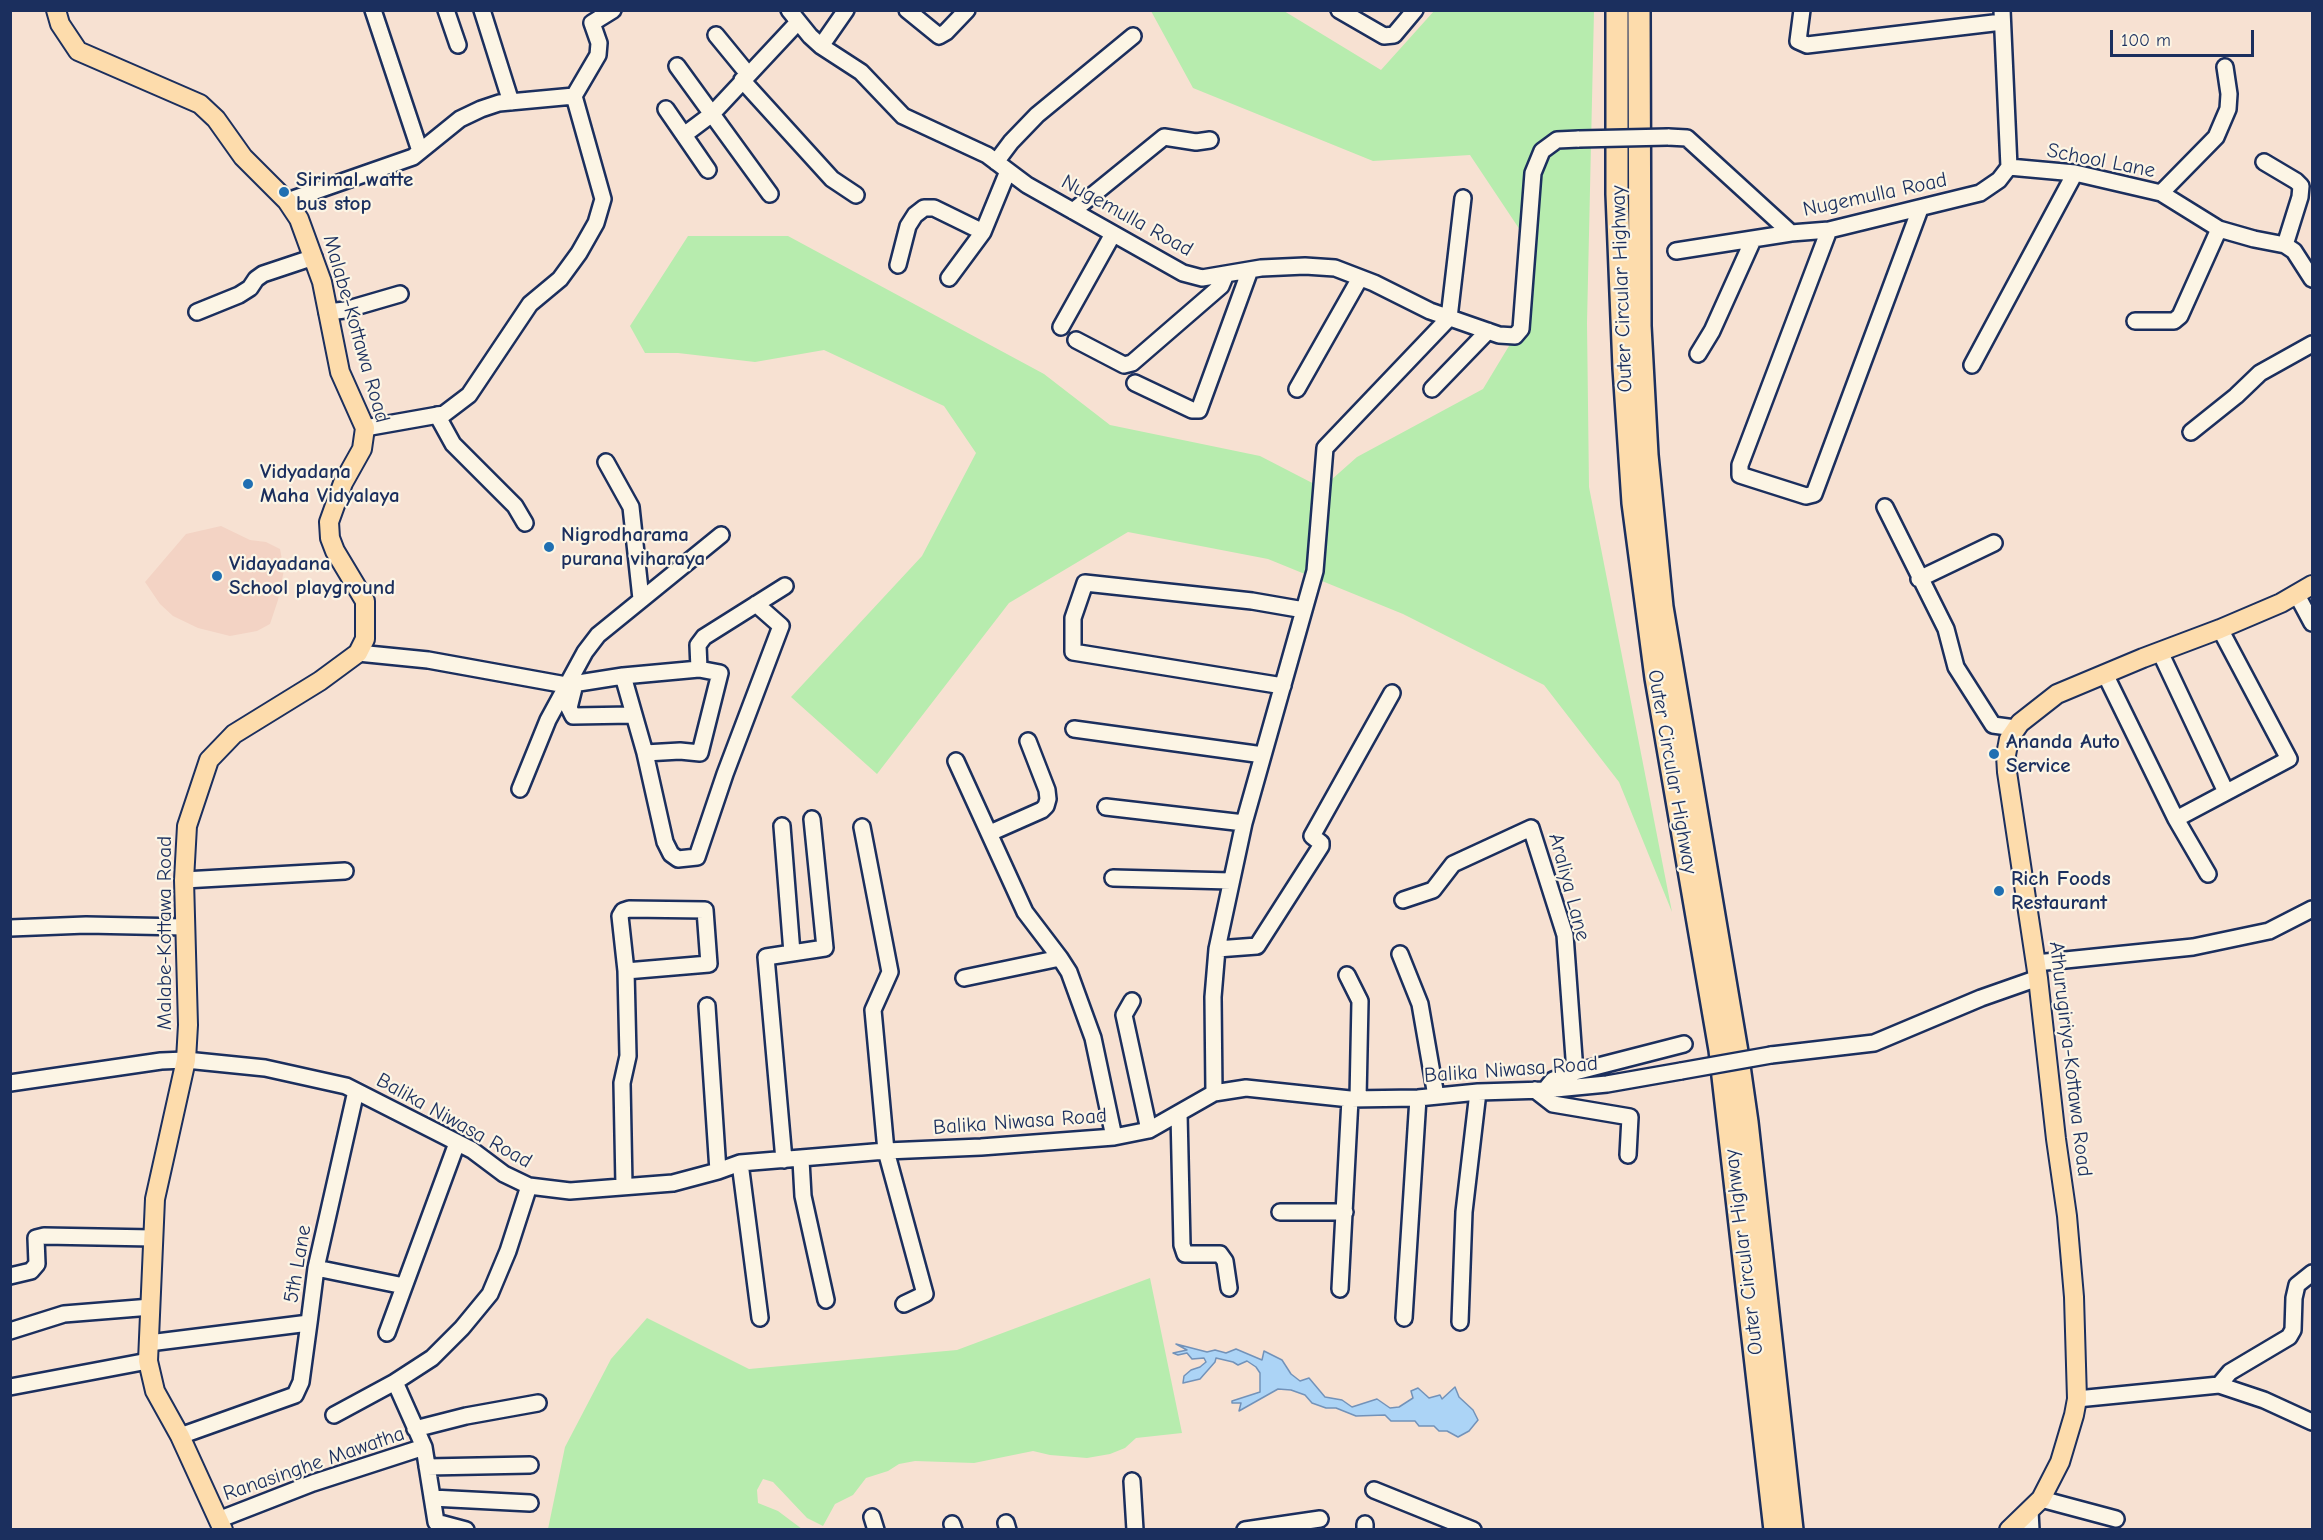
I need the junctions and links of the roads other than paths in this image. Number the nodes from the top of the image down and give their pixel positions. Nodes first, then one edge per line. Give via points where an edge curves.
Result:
1 (56, 10) edge
2 (374, 10) edge
3 (446, 10) edge
4 (482, 10) edge
5 (613, 10) edge
6 (846, 10) edge
7 (907, 10) edge
8 (967, 10) edge
9 (1415, 10) edge
10 (1617, 10) edge
11 (1639, 10) edge
12 (1802, 10) edge
13 (1347, 12) edge
14 (2003, 13) edge
15 (793, 16) edge
16 (716, 35) dead end
17 (1133, 36) dead end
18 (458, 45) dead end
19 (821, 46) junction
20 (677, 66) dead end
21 (2225, 67) dead end
22 (745, 77) junction
23 (574, 96) junction
24 (511, 102) junction
25 (666, 109) dead end
26 (712, 114) junction
27 (684, 135) junction
28 (1210, 140) dead end
29 (420, 152) junction
30 (2264, 162) dead end
31 (1002, 167) junction
32 (2009, 167) junction
33 (708, 170) dead end
34 (2075, 174) junction
35 (770, 194) dead end
36 (2161, 194) junction
37 (856, 195) dead end
38 (1463, 198) dead end
39 (287, 201) junction
40 (1920, 209) junction
41 (1073, 211) junction
42 (2219, 229) junction
43 (1829, 230) junction
44 (983, 232) junction
45 (1791, 233) junction
46 (1113, 234) junction
47 (1753, 240) junction
48 (2285, 245) junction
49 (1676, 251) dead end
50 (314, 257) junction
51 (898, 265) dead end
52 (1250, 270) junction
53 (1226, 274) junction
54 (949, 278) dead end
55 (1360, 278) junction
56 (2313, 279) edge
57 (400, 294) dead end
58 (197, 312) dead end
59 (327, 312) junction
60 (1449, 318) junction
61 (2134, 321) dead end
62 (1061, 327) dead end
63 (1488, 331) junction
64 (1076, 340) dead end
65 (2313, 344) edge
66 (1698, 354) dead end
67 (1972, 365) dead end
68 (1136, 383) dead end
69 (1297, 388) dead end
70 (1432, 389) dead end
71 (436, 415) junction
72 (365, 428) junction
73 (2191, 432) dead end
74 (606, 462) dead end
75 (1885, 507) dead end
76 (525, 523) dead end
77 (721, 535) dead end
78 (1994, 543) dead end
79 (1919, 579) junction
80 (785, 586) dead end
81 (2305, 590) edge
82 (641, 599) junction
83 (756, 604) junction
84 (1304, 610) junction
85 (2313, 623) edge
86 (2220, 629) junction
87 (2160, 652) junction
88 (358, 653) junction
89 (699, 669) junction
90 (2105, 674) junction
91 (623, 676) junction
92 (570, 685) junction
93 (1283, 686) junction
94 (1392, 693) dead end
95 (633, 715) junction
96 (2016, 728) junction
97 (1074, 729) dead end
98 (1028, 741) dead end
99 (645, 753) junction
100 (1263, 755) junction
101 (956, 761) dead end
102 (520, 789) dead end
103 (2226, 792) junction
104 (1106, 807) dead end
105 (812, 819) dead end
106 (2176, 819) junction
107 (1244, 823) junction
108 (782, 826) dead end
109 (862, 827) dead end
110 (990, 833) junction
111 (345, 871) dead end
112 (2208, 874) dead end
113 (1113, 878) dead end
114 (184, 880) junction
115 (1231, 881) junction
116 (1403, 900) dead end
117 (2313, 909) edge
118 (185, 927) junction
119 (10, 928) edge
120 (1217, 949) junction
121 (792, 952) junction
122 (1400, 954) dead end
123 (1060, 958) junction
124 (2037, 970) junction
125 (626, 971) junction
126 (1347, 975) dead end
127 (964, 978) dead end
128 (1132, 1001) dead end
129 (707, 1005) dead end
130 (1684, 1044) dead end
131 (186, 1060) junction
132 (1575, 1072) junction
133 (10, 1083) edge
134 (1540, 1090) junction
135 (356, 1091) junction
136 (1478, 1092) junction
137 (1214, 1093) junction
138 (1436, 1096) junction
139 (1418, 1098) junction
140 (1354, 1099) junction
141 (1179, 1113) junction
142 (1149, 1130) junction
143 (1114, 1137) junction
144 (457, 1143) junction
145 (886, 1151) junction
146 (1628, 1155) dead end
147 (784, 1160) junction
148 (801, 1160) junction
149 (740, 1163) junction
150 (718, 1171) junction
151 (529, 1186) junction
152 (624, 1186) junction
153 (1280, 1212) dead end
154 (1345, 1212) junction
155 (153, 1238) junction
156 (316, 1268) junction
157 (2313, 1273) edge
158 (10, 1276) edge
159 (404, 1286) junction
160 (1229, 1288) dead end
161 (1340, 1289) dead end
162 (826, 1300) dead end
163 (904, 1304) dead end
164 (151, 1308) junction
165 (760, 1318) dead end
166 (1404, 1318) dead end
167 (1460, 1322) dead end
168 (309, 1323) junction
169 (10, 1331) edge
170 (387, 1333) dead end
171 (149, 1352) junction
172 (395, 1382) junction
173 (2219, 1385) junction
174 (10, 1387) edge
175 (2077, 1398) junction
176 (538, 1403) dead end
177 (333, 1416) dead end
178 (2313, 1422) edge
179 (416, 1429) junction
180 (180, 1436) junction
181 (424, 1447) junction
182 (530, 1465) dead end
183 (427, 1467) junction
184 (1132, 1481) dead end
185 (1374, 1490) dead end
186 (432, 1498) junction
187 (530, 1503) dead end
188 (2034, 1513) edge
189 (2116, 1519) dead end
190 (1313, 1523) edge
191 (220, 1525) edge
192 (466, 1530) edge
193 (1135, 1530) edge
194 (1245, 1530) edge
195 (1473, 1530) edge
196 (1775, 1530) edge
197 (1792, 1530) edge
198 (2009, 1530) edge

1 - 39 main road, Malabe-Kottawa Road via 60,24 78,51 200,104 243,157
2 - 29 street
3 - 18 street
4 - 24 street
5 - 23 street via 592,23 599,43 598,55
6 - 19 street
7 - 8 street via 939,36
9 - 13 street via 1394,35 1383,36
10 - 196 highway, Outer Circular Highway via 1617,194 1633,503 1656,678 1720,1050
11 - 197 highway, Outer Circular Highway via 1640,326 1647,455 1661,596 1741,1075
12 - 14 street via 1798,41 1807,45
14 - 32 street
15 - 19 street, Nugemulla Road
15 - 22 street
16 - 22 street
17 - 31 street via 1037,115 1011,142
19 - 31 street, Nugemulla Road via 861,72 903,116 987,155
20 - 26 street
21 - 36 street via 2228,109 2217,138
22 - 26 street
22 - 37 street via 832,179
23 - 24 street
23 - 71 street via 603,199 596,224 560,279 530,304 469,395 444,414
24 - 29 street via 460,119
25 - 27 street
26 - 27 street
26 - 35 street
27 - 33 street
28 - 41 street via 1164,137
29 - 39 street
30 - 48 street via 2301,186
31 - 41 street, Nugemulla Road
31 - 44 street
32 - 34 street, School Lane
32 - 40 street, Nugemulla Road via 1999,180 1980,193
34 - 36 street, School Lane
34 - 67 street
36 - 42 street, School Lane
38 - 60 street
39 - 50 main road, Malabe-Kottawa Road
40 - 43 street, Nugemulla Road
40 - 43 street via 1814,494 1806,496 1740,474 1740,465
41 - 46 street, Nugemulla Road
42 - 48 street, School Lane
42 - 61 street via 2181,316 2174,321
43 - 45 street, Nugemulla Road
44 - 51 street via 934,208 924,208 908,226
44 - 54 street
45 - 47 street
45 - 63 street, Nugemulla Road, bridge via 1687,138 1557,140 1542,152 1533,173 1521,329 1515,336
46 - 53 street, Nugemulla Road via 1183,273 1202,278
46 - 62 street
47 - 49 street
47 - 66 street
48 - 56 street via 2294,251
50 - 58 street via 263,274 239,295
50 - 59 main road, Malabe-Kottawa Road
52 - 53 street, Nugemulla Road
52 - 55 street, Nugemulla Road via 1335,268
52 - 68 street via 1198,410
53 - 64 street via 1221,286 1132,363 1125,365
55 - 60 street, Nugemulla Road
55 - 69 street
57 - 59 street
59 - 72 main road, Malabe-Kottawa Road via 340,372
60 - 63 street, Nugemulla Road
60 - 84 street via 1326,448 1315,571
63 - 70 street
65 - 73 street via 2260,373
71 - 72 street
71 - 76 street via 453,444 514,506
72 - 88 main road, Malabe-Kottawa Road via 362,449 343,483 329,522 335,551 365,601 365,639
74 - 82 street via 631,507
75 - 79 street
77 - 82 street
78 - 79 street
79 - 96 street via 1946,629 1956,667 1993,725
80 - 83 street
81 - 85 street
81 - 86 main road, Athurugiriya-Kottawa Road
82 - 92 street via 598,635 585,652
83 - 89 street via 704,637 698,645
83 - 99 street via 781,626 697,857 678,859 671,854
84 - 93 street
84 - 93 street via 1084,583 1073,618 1072,652
86 - 87 main road, Athurugiriya-Kottawa Road
86 - 103 street via 2289,759
87 - 90 main road, Athurugiriya-Kottawa Road
87 - 103 street
88 - 92 street via 428,660
88 - 114 main road, Malabe-Kottawa Road via 234,734 209,760 187,826
89 - 91 street
89 - 99 street via 720,673 700,753
90 - 96 main road, Athurugiriya-Kottawa Road via 2057,694
90 - 106 street
91 - 92 street
91 - 95 street
92 - 95 street via 569,708 573,716
92 - 102 street via 548,720
93 - 100 street
94 - 120 street via 1312,836 1321,846 1257,946
95 - 99 street
96 - 124 main road, Athurugiriya-Kottawa Road via 2009,739 2007,772
97 - 100 street
98 - 110 street via 1047,790 1046,806
100 - 107 street
101 - 110 street
103 - 106 street
104 - 107 street
105 - 121 street via 825,947
106 - 112 street
107 - 115 street
108 - 121 street
109 - 145 street via 890,972 873,1010
110 - 123 street via 1025,912
111 - 114 street
113 - 115 street
114 - 118 main road, Malabe-Kottawa Road
115 - 120 street
116 - 132 street, Araliya Lane via 1433,890 1453,864 1531,828 1564,935
117 - 124 street, Balika Niwasa Road via 2269,931 2193,947
118 - 119 street
118 - 131 main road, Malabe-Kottawa Road via 189,1024
120 - 137 street
121 - 147 street via 766,957
122 - 138 street via 1420,1004
123 - 127 street
123 - 143 street via 1070,972 1093,1038
124 - 134 street, Balika Niwasa Road, bridge via 1874,1043 1771,1055 1607,1084
124 - 175 main road, Athurugiriya-Kottawa Road via 2067,1216
125 - 125 street via 620,916 623,911 705,910 709,964
125 - 152 street
126 - 140 street via 1360,1001
128 - 142 street via 1125,1015
129 - 150 street
130 - 132 street
131 - 133 street, Balika Niwasa Road
131 - 135 street, Balika Niwasa Road via 265,1068
131 - 155 main road, Malabe-Kottawa Road via 155,1199
132 - 134 street
134 - 136 street, Balika Niwasa Road
134 - 146 street via 1553,1104 1630,1117
135 - 144 street, Balika Niwasa Road
135 - 156 street, 5th Lane
136 - 138 street, Balika Niwasa Road
136 - 167 street via 1464,1212
137 - 140 street, Balika Niwasa Road via 1246,1088
137 - 141 street, Balika Niwasa Road
138 - 139 street, Balika Niwasa Road
139 - 140 street, Balika Niwasa Road
139 - 166 street
140 - 154 street
141 - 142 street, Balika Niwasa Road
141 - 160 street via 1182,1245 1185,1254 1220,1254 1226,1261
142 - 143 street, Balika Niwasa Road
143 - 145 street, Balika Niwasa Road
144 - 151 street, Balika Niwasa Road
144 - 159 street
145 - 148 street, Balika Niwasa Road
145 - 163 street via 925,1294
147 - 148 street, Balika Niwasa Road
147 - 149 street, Balika Niwasa Road
148 - 162 street via 803,1196
149 - 150 street, Balika Niwasa Road
149 - 165 street
150 - 152 street, Balika Niwasa Road via 673,1182
151 - 152 street, Balika Niwasa Road via 570,1191
151 - 172 street via 490,1294 432,1358
153 - 154 street
154 - 161 street
155 - 158 street via 36,1238 37,1264 31,1271
155 - 164 main road, Malabe-Kottawa Road
156 - 159 street
156 - 168 street, 5th Lane
157 - 173 street via 2297,1285 2289,1337 2230,1372
159 - 170 street
164 - 169 street via 64,1314
164 - 171 main road, Malabe-Kottawa Road
168 - 171 street, 5th Lane
168 - 180 street via 296,1395
171 - 174 street, 5th Lane
171 - 180 main road, Malabe-Kottawa Road via 155,1391
172 - 177 street
172 - 179 street, Ranasinghe Mawatha
173 - 175 street
173 - 178 street
175 - 188 main road, Athurugiriya-Kottawa Road via 2060,1462
176 - 179 street
179 - 181 street, Ranasinghe Mawatha
180 - 191 main road, Malabe-Kottawa Road
181 - 183 street, Ranasinghe Mawatha
181 - 191 street, Ranasinghe Mawatha via 313,1483
182 - 183 street
183 - 186 street, Ranasinghe Mawatha
184 - 193 street
185 - 195 street
186 - 187 street
186 - 192 street, Ranasinghe Mawatha via 436,1522
188 - 189 street
188 - 198 main road, Athurugiriya-Kottawa Road
190 - 194 street

